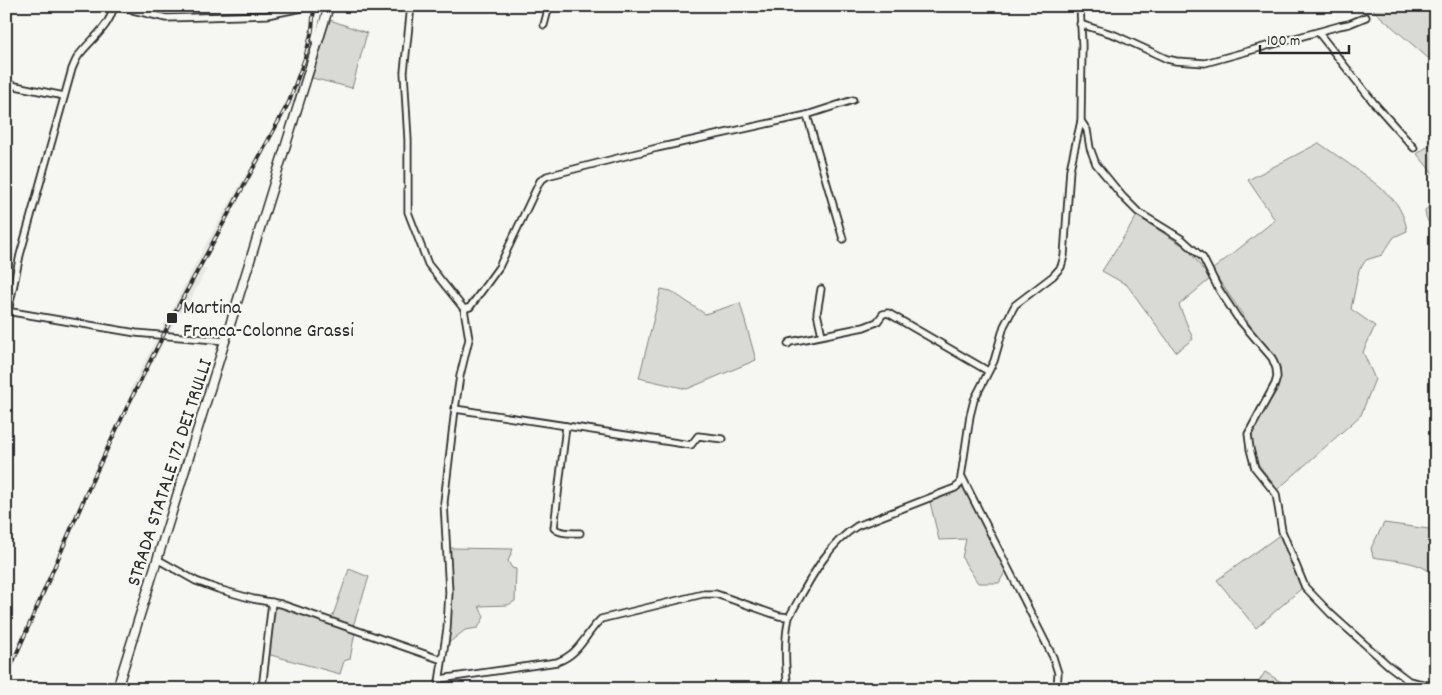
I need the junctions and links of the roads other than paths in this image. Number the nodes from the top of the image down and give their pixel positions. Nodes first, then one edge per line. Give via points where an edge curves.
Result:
1 (115, 6) edge
2 (329, 6) edge
3 (411, 6) edge
4 (549, 6) edge
5 (1080, 6) edge
6 (307, 7) edge
7 (318, 7) edge
8 (1366, 17) dead end
9 (1080, 24) junction
10 (544, 25) dead end
11 (1318, 32) junction
12 (316, 48) junction
13 (6, 84) edge
14 (64, 96) junction
15 (853, 100) dead end
16 (807, 115) junction
17 (1081, 121) junction
18 (1414, 148) dead end
19 (843, 239) dead end
20 (821, 289) dead end
21 (464, 309) junction
22 (7, 312) edge
23 (822, 336) junction
24 (226, 340) junction
25 (788, 344) dead end
26 (988, 371) junction
27 (455, 409) junction
28 (566, 426) junction
29 (722, 439) dead end
30 (962, 478) junction
31 (580, 533) dead end
32 (157, 559) junction
33 (272, 602) junction
34 (789, 617) junction
35 (442, 660) junction
36 (440, 679) junction
37 (1436, 687) edge
38 (117, 689) edge
39 (262, 689) edge
40 (438, 689) edge
41 (788, 689) edge
42 (1057, 689) edge

1 - 6 street via 166,18 267,15
1 - 14 street via 106,26 79,55
2 - 12 main road, STRADA STATALE 172 DEI TRULLI
3 - 21 street via 404,72 408,212 428,264
4 - 10 street
5 - 9 street
6 - 7 street, bridge
7 - 12 street via 314,34
8 - 11 street
9 - 11 street via 1115,35 1167,59 1199,63
9 - 17 street
11 - 18 street
12 - 24 main road, STRADA STATALE 172 DEI TRULLI
13 - 14 street
14 - 22 street
15 - 16 street
16 - 19 street
16 - 21 street via 545,177 540,181 499,267 470,307
17 - 26 street via 1070,169 1061,268 1015,304
17 - 37 street via 1087,130 1096,164 1138,212 1182,239 1202,258 1237,317 1272,358 1277,377 1248,434 1250,449 1255,468 1276,494 1282,531 1305,587 1388,665 1409,681
20 - 23 street via 817,312
21 - 27 street via 469,339
22 - 24 street via 136,333
23 - 25 street
23 - 26 street via 873,324 888,313
24 - 32 main road, STRADA STATALE 172 DEI TRULLI
26 - 30 street via 970,416
27 - 28 street
27 - 35 street via 444,502 449,592
28 - 29 street via 691,445 698,436
28 - 31 street via 554,528
30 - 34 street via 956,488 845,533 815,572
30 - 42 street via 1053,657 1058,673
32 - 33 street via 196,581
32 - 38 main road, STRADA STATALE 172 DEI TRULLI
33 - 35 street
33 - 39 street
34 - 36 street via 716,594 694,596 601,619 577,650 556,662
34 - 41 street via 786,651
35 - 36 street
36 - 40 street

